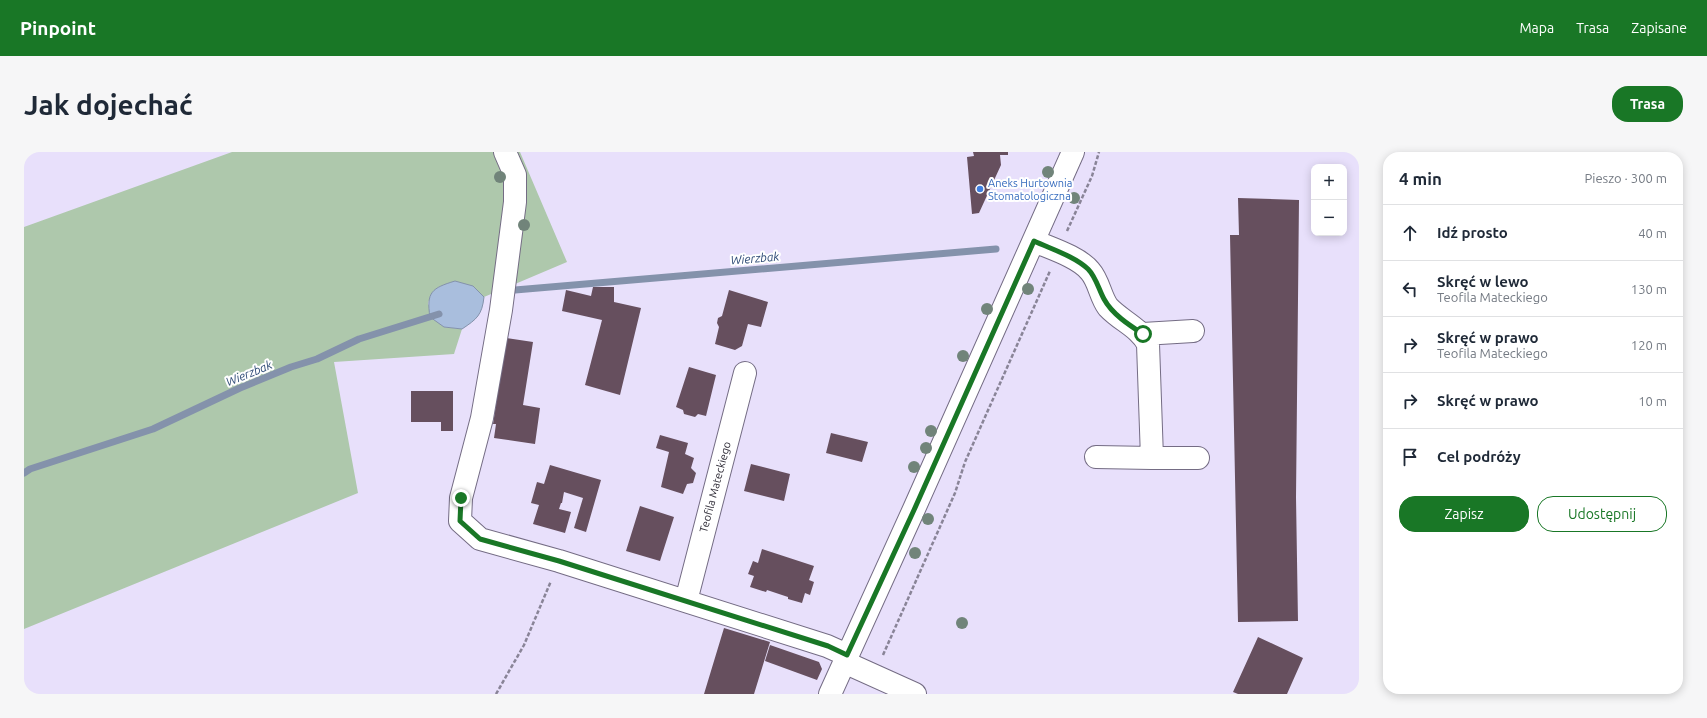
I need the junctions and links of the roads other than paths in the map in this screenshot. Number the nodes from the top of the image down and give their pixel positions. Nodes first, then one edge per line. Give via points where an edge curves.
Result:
1 (505, 152) edge
2 (1073, 152) edge
3 (1034, 241) junction
4 (1193, 332) dead end
5 (1143, 334) junction
6 (745, 373) dead end
7 (1096, 458) dead end
8 (1152, 458) junction
9 (1198, 458) dead end
10 (686, 601) junction
11 (846, 659) junction
12 (830, 694) edge
13 (915, 694) edge

1 - 10 street via 515,176 515,202 501,310 482,418 461,498 460,521 480,539
2 - 3 street
3 - 5 street via 1074,259 1090,271 1109,307
3 - 11 street
4 - 5 street
5 - 8 street via 1148,344
6 - 10 street, Teofila Mateckiego
7 - 8 street
8 - 9 street
10 - 11 street via 828,646
11 - 12 street
11 - 13 street

